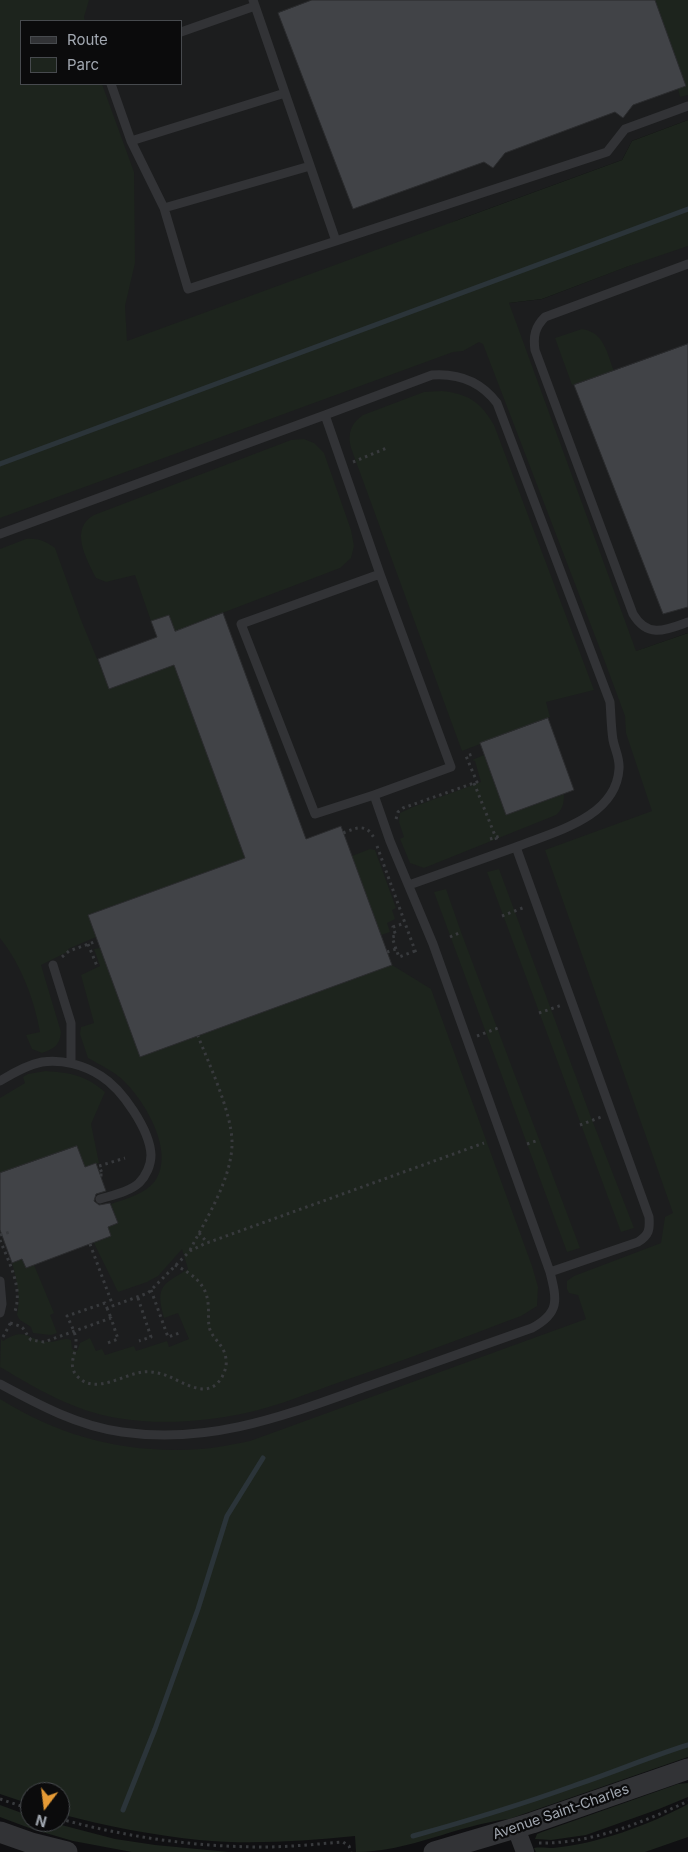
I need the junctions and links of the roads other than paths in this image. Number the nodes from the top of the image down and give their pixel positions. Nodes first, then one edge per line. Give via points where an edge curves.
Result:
1 (254, 3) edge
2 (182, 32) edge
3 (111, 85) edge
4 (285, 93) junction
5 (688, 106) edge
6 (131, 142) junction
7 (310, 166) junction
8 (164, 208) junction
9 (336, 241) junction
10 (688, 264) edge
11 (325, 415) junction
12 (0, 534) edge
13 (380, 574) junction
14 (688, 622) edge
15 (374, 795) junction
16 (516, 847) junction
17 (409, 886) junction
18 (53, 965) dead end
19 (71, 1064) junction
20 (0, 1081) edge
21 (100, 1199) dead end
22 (550, 1272) junction
23 (0, 1282) edge
24 (0, 1313) edge
25 (0, 1384) edge
26 (688, 1769) edge
27 (516, 1828) junction
28 (0, 1832) edge
29 (530, 1848) edge
30 (67, 1852) edge
31 (434, 1852) edge

1 - 2 lane
1 - 4 lane
3 - 6 lane
4 - 6 lane
4 - 7 lane
5 - 9 lane via 625,128 607,152
6 - 8 lane
7 - 8 lane
7 - 9 lane
8 - 9 lane via 188,289
10 - 14 lane via 545,317 534,332 539,359 633,614 638,623 656,630
11 - 12 lane
11 - 13 lane
11 - 16 lane via 432,375 444,374 474,382 488,391 497,403 610,702 620,770 610,797 590,816
13 - 15 lane via 451,767
13 - 15 lane via 241,624 315,814
15 - 17 lane
16 - 17 lane
16 - 22 lane via 649,1217 650,1229 647,1237 638,1242
17 - 22 lane via 433,944
18 - 19 lane via 71,1024
19 - 20 lane via 43,1062 27,1066
19 - 21 lane via 88,1068 116,1089 131,1106 150,1146 150,1164 140,1182 131,1189
22 - 25 lane via 556,1302 551,1314 532,1328 283,1416 223,1431 154,1435 92,1426
23 - 24 lane
26 - 27 street, Avenue Saint-Charles
27 - 29 street
27 - 31 street, Avenue Saint-Charles
28 - 30 street

